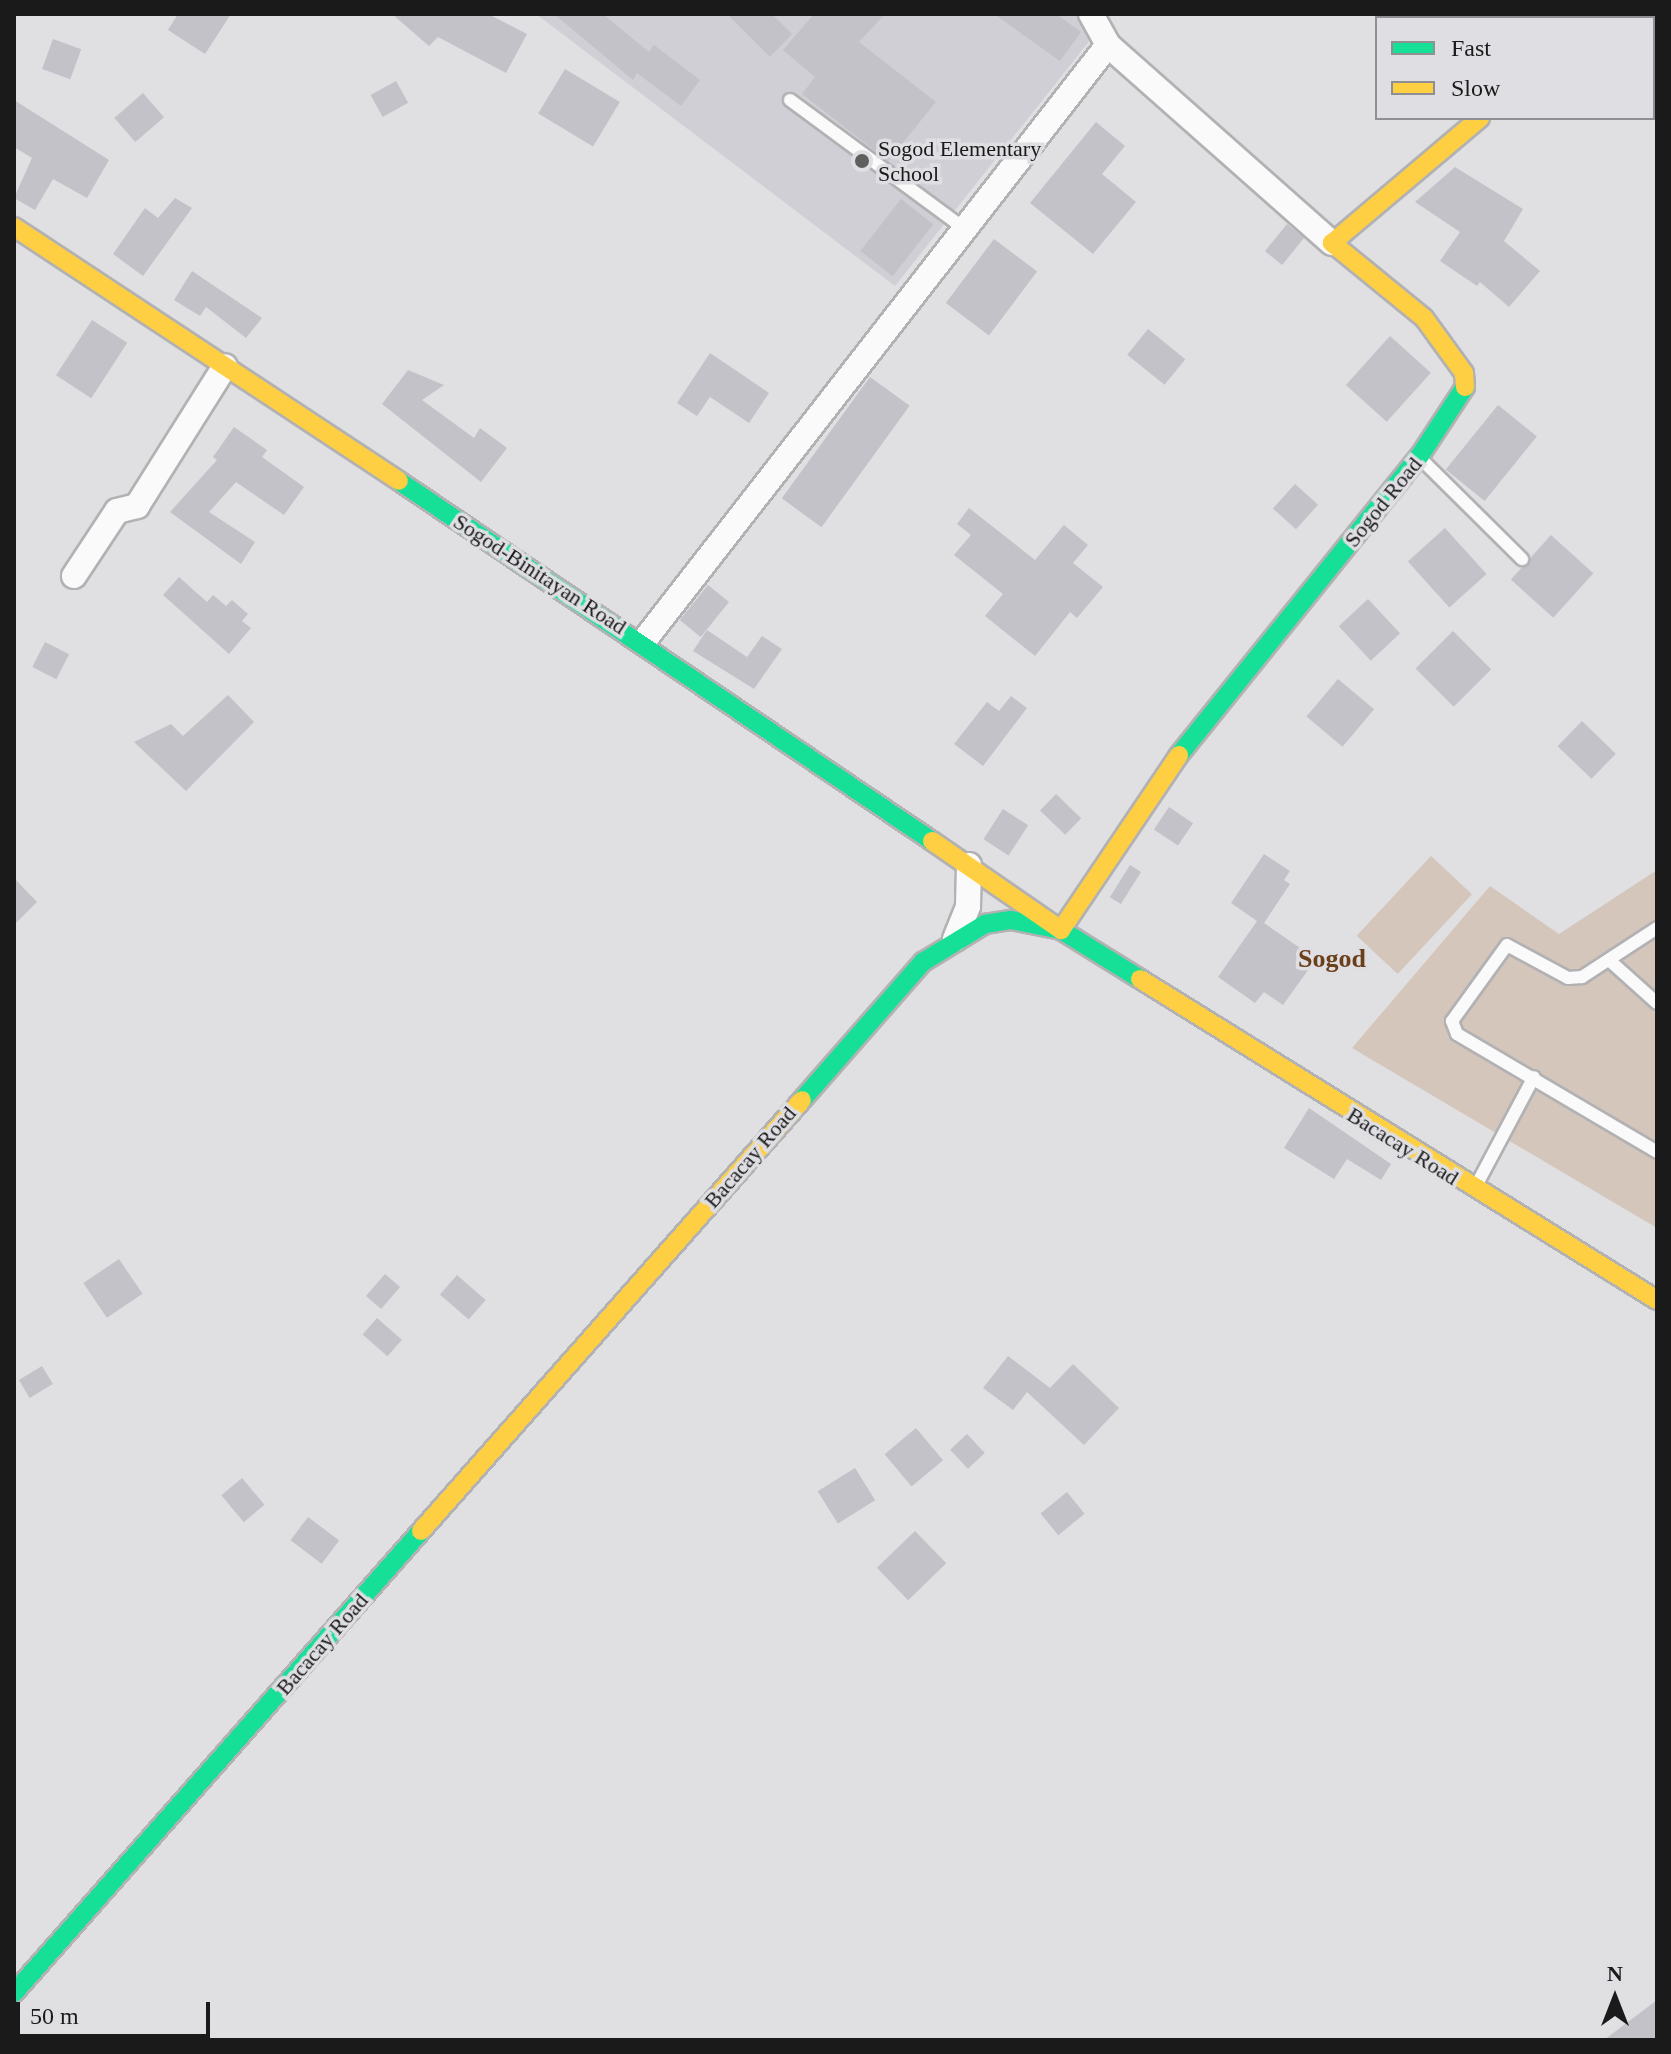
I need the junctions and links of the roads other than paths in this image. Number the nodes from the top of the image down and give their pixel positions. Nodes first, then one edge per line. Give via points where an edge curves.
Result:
1 (1091, 14) edge
2 (1108, 45) junction
3 (790, 100) dead end
4 (1478, 120) edge
5 (14, 227) edge
6 (965, 229) junction
7 (1332, 243) junction
8 (225, 366) junction
9 (1419, 457) junction
10 (1522, 559) dead end
11 (74, 576) dead end
12 (643, 642) junction
13 (969, 865) junction
14 (1657, 928) edge
15 (1061, 930) junction
16 (955, 939) junction
17 (1609, 960) junction
18 (1657, 1003) edge
19 (1534, 1077) junction
20 (1657, 1152) edge
21 (1473, 1190) junction
22 (1657, 1300) edge
23 (14, 1993) edge

1 - 2 street
2 - 6 street
2 - 7 street
3 - 6 lane
4 - 7 street
5 - 8 street, Sogod-Binitayan Road
6 - 12 street
7 - 9 street, Sogod Road via 1424,318 1464,373 1465,392
8 - 11 street via 137,506 117,511
8 - 12 street, Sogod-Binitayan Road
9 - 10 lane
9 - 15 street, Sogod Road via 1186,745
12 - 13 street, Sogod-Binitayan Road
13 - 15 street, Sogod-Binitayan Road
13 - 16 street via 968,906
14 - 17 lane
15 - 16 street, Bacacay Road via 1011,920 985,924
15 - 21 street, Bacacay Road
16 - 23 street, Bacacay Road via 923,962
17 - 18 lane
17 - 19 lane via 1582,977 1568,978 1507,945 1452,1021 1457,1034
19 - 20 lane
19 - 21 lane
21 - 22 street, Bacacay Road

